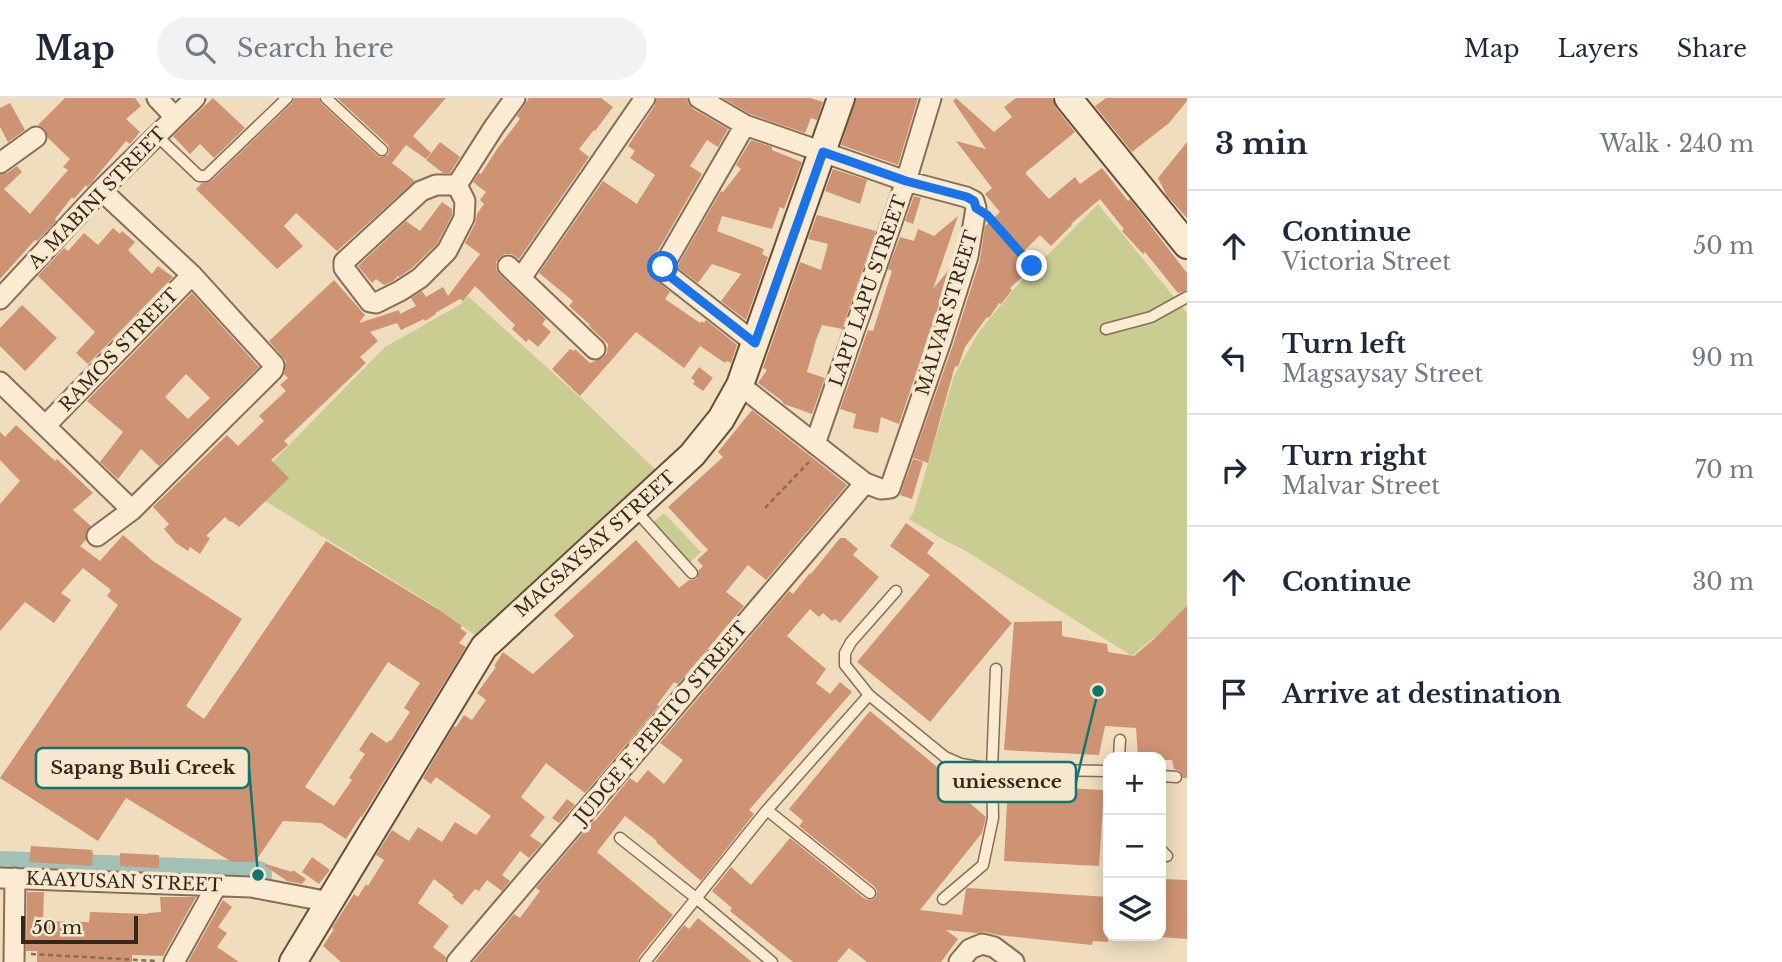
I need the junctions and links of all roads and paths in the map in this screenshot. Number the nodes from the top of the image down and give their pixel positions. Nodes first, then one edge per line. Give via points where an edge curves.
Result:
1 (157, 98) edge
2 (195, 98) edge
3 (287, 98) edge
4 (326, 98) edge
5 (514, 98) edge
6 (645, 98) edge
7 (699, 98) edge
8 (841, 98) edge
9 (932, 98) edge
10 (1068, 98) edge
11 (175, 117) junction
12 (745, 125) junction
13 (156, 135) junction
14 (36, 137) dead end
15 (382, 150) dead end
16 (823, 152) junction
17 (0, 163) edge
18 (906, 181) junction
19 (457, 185) junction
20 (102, 190) junction
21 (976, 208) junction
22 (1187, 245) edge
23 (1032, 266) dead end
24 (192, 275) junction
25 (1187, 297) edge
26 (0, 299) edge
27 (1106, 329) dead end
28 (755, 343) junction
29 (595, 349) dead end
30 (0, 382) edge
31 (740, 385) junction
32 (46, 425) junction
33 (818, 446) junction
34 (865, 483) junction
35 (633, 508) junction
36 (765, 508) dead end
37 (132, 510) junction
38 (97, 536) dead end
39 (692, 572) dead end
40 (896, 591) dead end
41 (996, 669) dead end
42 (869, 695) junction
43 (1120, 740) dead end
44 (1119, 752) edge
45 (992, 769) junction
46 (1103, 771) edge
47 (1166, 776) edge
48 (1176, 777) dead end
49 (767, 810) junction
50 (620, 838) dead end
51 (8, 878) edge
52 (217, 885) junction
53 (870, 893) dead end
54 (696, 898) junction
55 (943, 899) dead end
56 (330, 902) junction
57 (14, 957) edge
58 (168, 962) edge
59 (174, 962) edge
60 (293, 962) edge
61 (457, 962) edge
62 (645, 962) edge
63 (772, 962) edge
64 (960, 962) edge
65 (1014, 962) edge

1 - 11 street
2 - 11 street, A. MABINI STREET
3 - 13 lane via 206,176 199,176
4 - 15 lane
5 - 19 street
6 - 29 street via 514,272
7 - 12 street, MALVAR STREET
8 - 16 street, MAGSAYSAY STREET
9 - 18 street, LAPU LAPU STREET
10 - 22 street
11 - 13 street, A. MABINI STREET
12 - 16 street, MALVAR STREET
12 - 28 street via 663,271
13 - 20 street, A. MABINI STREET
14 - 17 street
16 - 18 street, MALVAR STREET
16 - 28 street, MAGSAYSAY STREET
18 - 21 street, MALVAR STREET via 967,197
18 - 33 street, LAPU LAPU STREET
19 - 19 street via 421,191 344,262 370,302 420,278 447,251 464,218 465,201
20 - 24 street
20 - 26 street, A. MABINI STREET
21 - 23 path
21 - 34 street, MALVAR STREET via 968,256 892,484 881,489
24 - 32 street, RAMOS STREET
24 - 37 street via 274,370
25 - 27 lane via 1151,317
28 - 31 street, MAGSAYSAY STREET
30 - 32 street
31 - 33 street
31 - 35 street, MAGSAYSAY STREET via 721,419 692,455
32 - 37 street
33 - 34 street
33 - 36 path
34 - 61 street, JUDGE F. PERITO STREET
35 - 39 lane
35 - 56 street, MAGSAYSAY STREET via 484,647
37 - 38 street
40 - 42 lane via 845,653 845,665
41 - 45 lane
42 - 45 lane via 945,757
42 - 49 lane
43 - 44 lane
45 - 46 lane
45 - 55 lane via 993,818 983,865
47 - 48 lane
49 - 53 lane
49 - 54 lane
50 - 54 lane
51 - 52 street, KAAYUSAN STREET
51 - 57 street via 15,901
52 - 56 street, KAAYUSAN STREET
52 - 59 street
54 - 62 lane
54 - 63 lane
56 - 60 street, MAGSAYSAY STREET
57 - 58 path
64 - 65 street via 970,949 982,944

